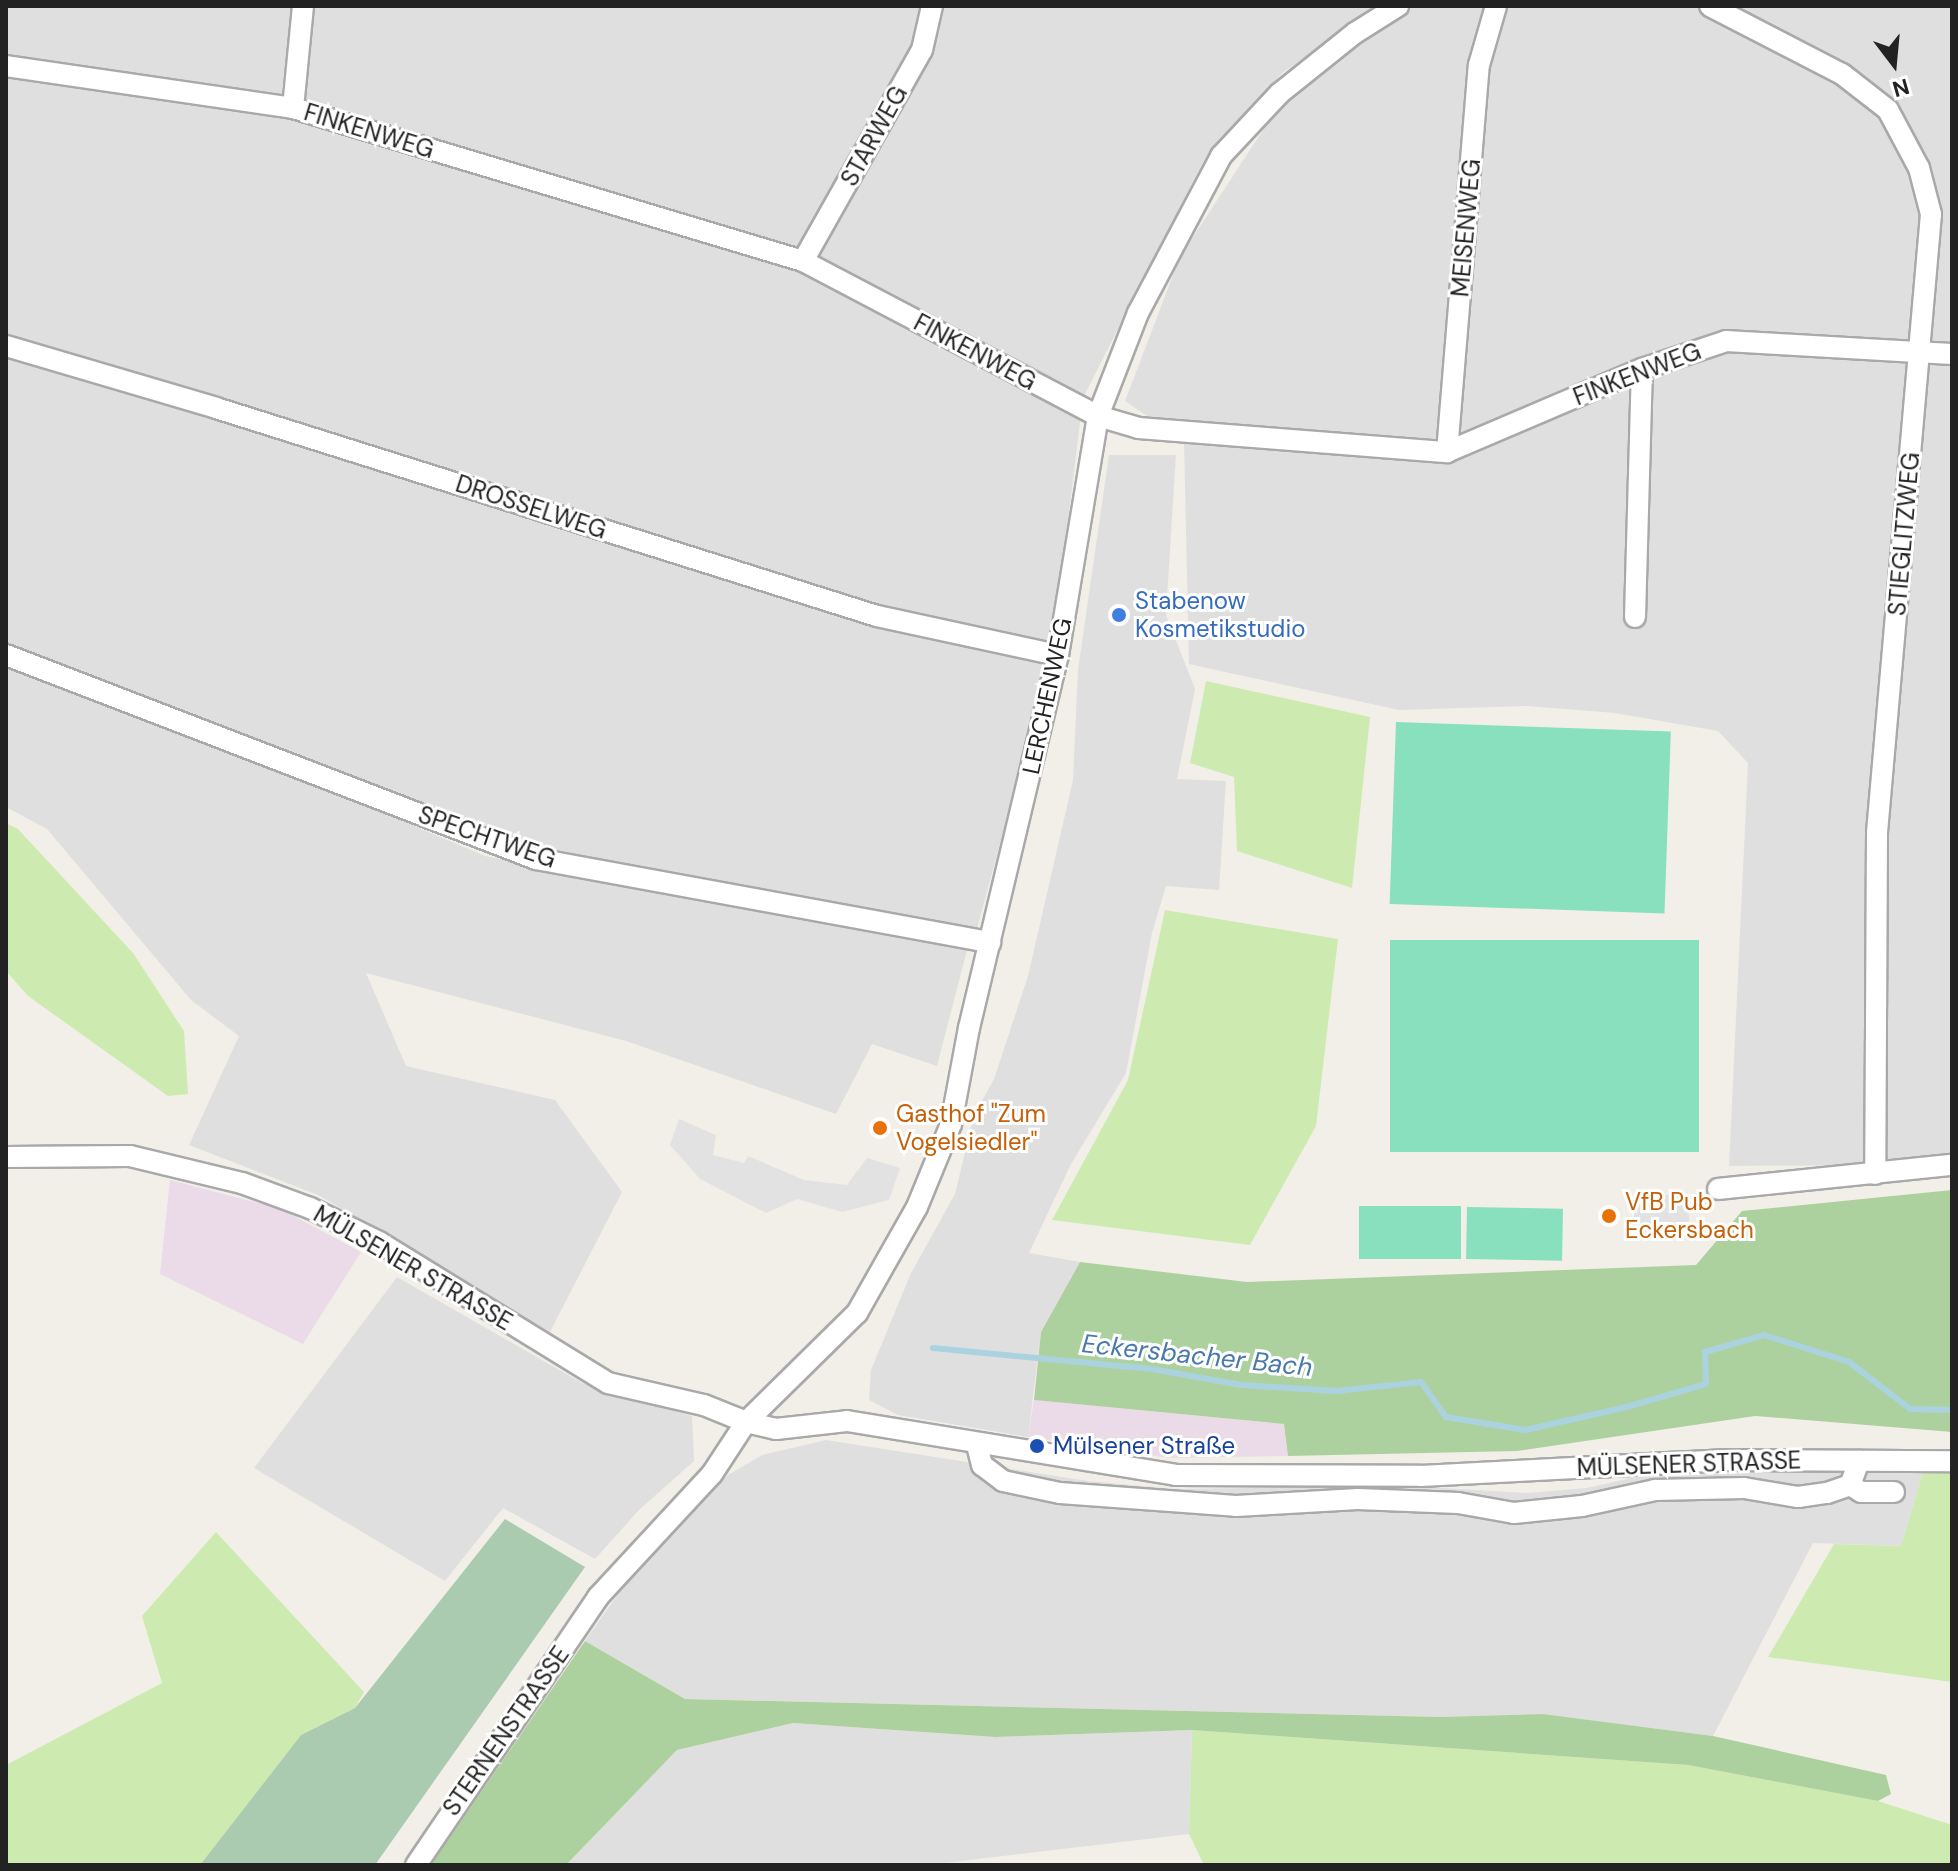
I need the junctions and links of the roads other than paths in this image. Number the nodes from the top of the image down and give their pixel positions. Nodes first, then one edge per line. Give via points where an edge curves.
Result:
1 (303, 6) edge
2 (932, 6) edge
3 (1398, 6) edge
4 (1496, 6) edge
5 (1710, 6) edge
6 (6, 66) edge
7 (293, 108) junction
8 (803, 261) junction
9 (6, 346) edge
10 (1921, 350) junction
11 (1952, 354) edge
12 (1642, 369) junction
13 (1098, 416) junction
14 (1447, 452) junction
15 (1635, 617) dead end
16 (6, 655) edge
17 (1058, 655) junction
18 (990, 942) junction
19 (6, 1157) edge
20 (1952, 1165) edge
21 (1875, 1174) junction
22 (1718, 1189) dead end
23 (746, 1422) junction
24 (977, 1445) junction
25 (1859, 1461) junction
26 (1952, 1461) edge
27 (1850, 1485) junction
28 (1894, 1492) dead end
29 (416, 1865) edge

1 - 7 street
2 - 8 street, STARWEG via 922,50
3 - 13 street, LERCHENWEG via 1280,93 1221,156 1138,313
4 - 14 street, MEISENWEG via 1479,65
5 - 10 street, STIEGLITZWEG via 1842,74 1888,110 1919,168 1931,214
6 - 7 street, FINKENWEG
7 - 8 street, FINKENWEG
8 - 13 street, FINKENWEG
9 - 17 street, DROSSELWEG via 877,616
10 - 11 street, FINKENWEG
10 - 12 street, FINKENWEG via 1726,341
10 - 21 street, STIEGLITZWEG via 1877,833
12 - 14 street, FINKENWEG
12 - 15 street
13 - 14 street, FINKENWEG via 1139,428
13 - 17 street, LERCHENWEG
16 - 18 street, SPECHTWEG via 536,859
17 - 18 street, LERCHENWEG
18 - 23 street, LERCHENWEG via 951,1124 917,1207 857,1313
19 - 23 street, MÜLSENER STRASSE via 130,1156 242,1183 379,1242 608,1383 704,1405
20 - 21 street
21 - 22 street
23 - 24 street, MÜLSENER STRASSE via 776,1429 847,1421
23 - 29 street, STERNENSTRASSE via 712,1474 598,1597
24 - 25 street, MÜLSENER STRASSE via 1175,1475 1421,1476 1728,1460
24 - 27 street via 982,1465 1003,1481 1060,1493 1236,1506 1358,1499 1458,1503 1514,1513 1582,1506 1655,1490 1744,1488 1798,1497
25 - 26 street, MÜLSENER STRASSE
25 - 27 street
27 - 28 street via 1861,1492

